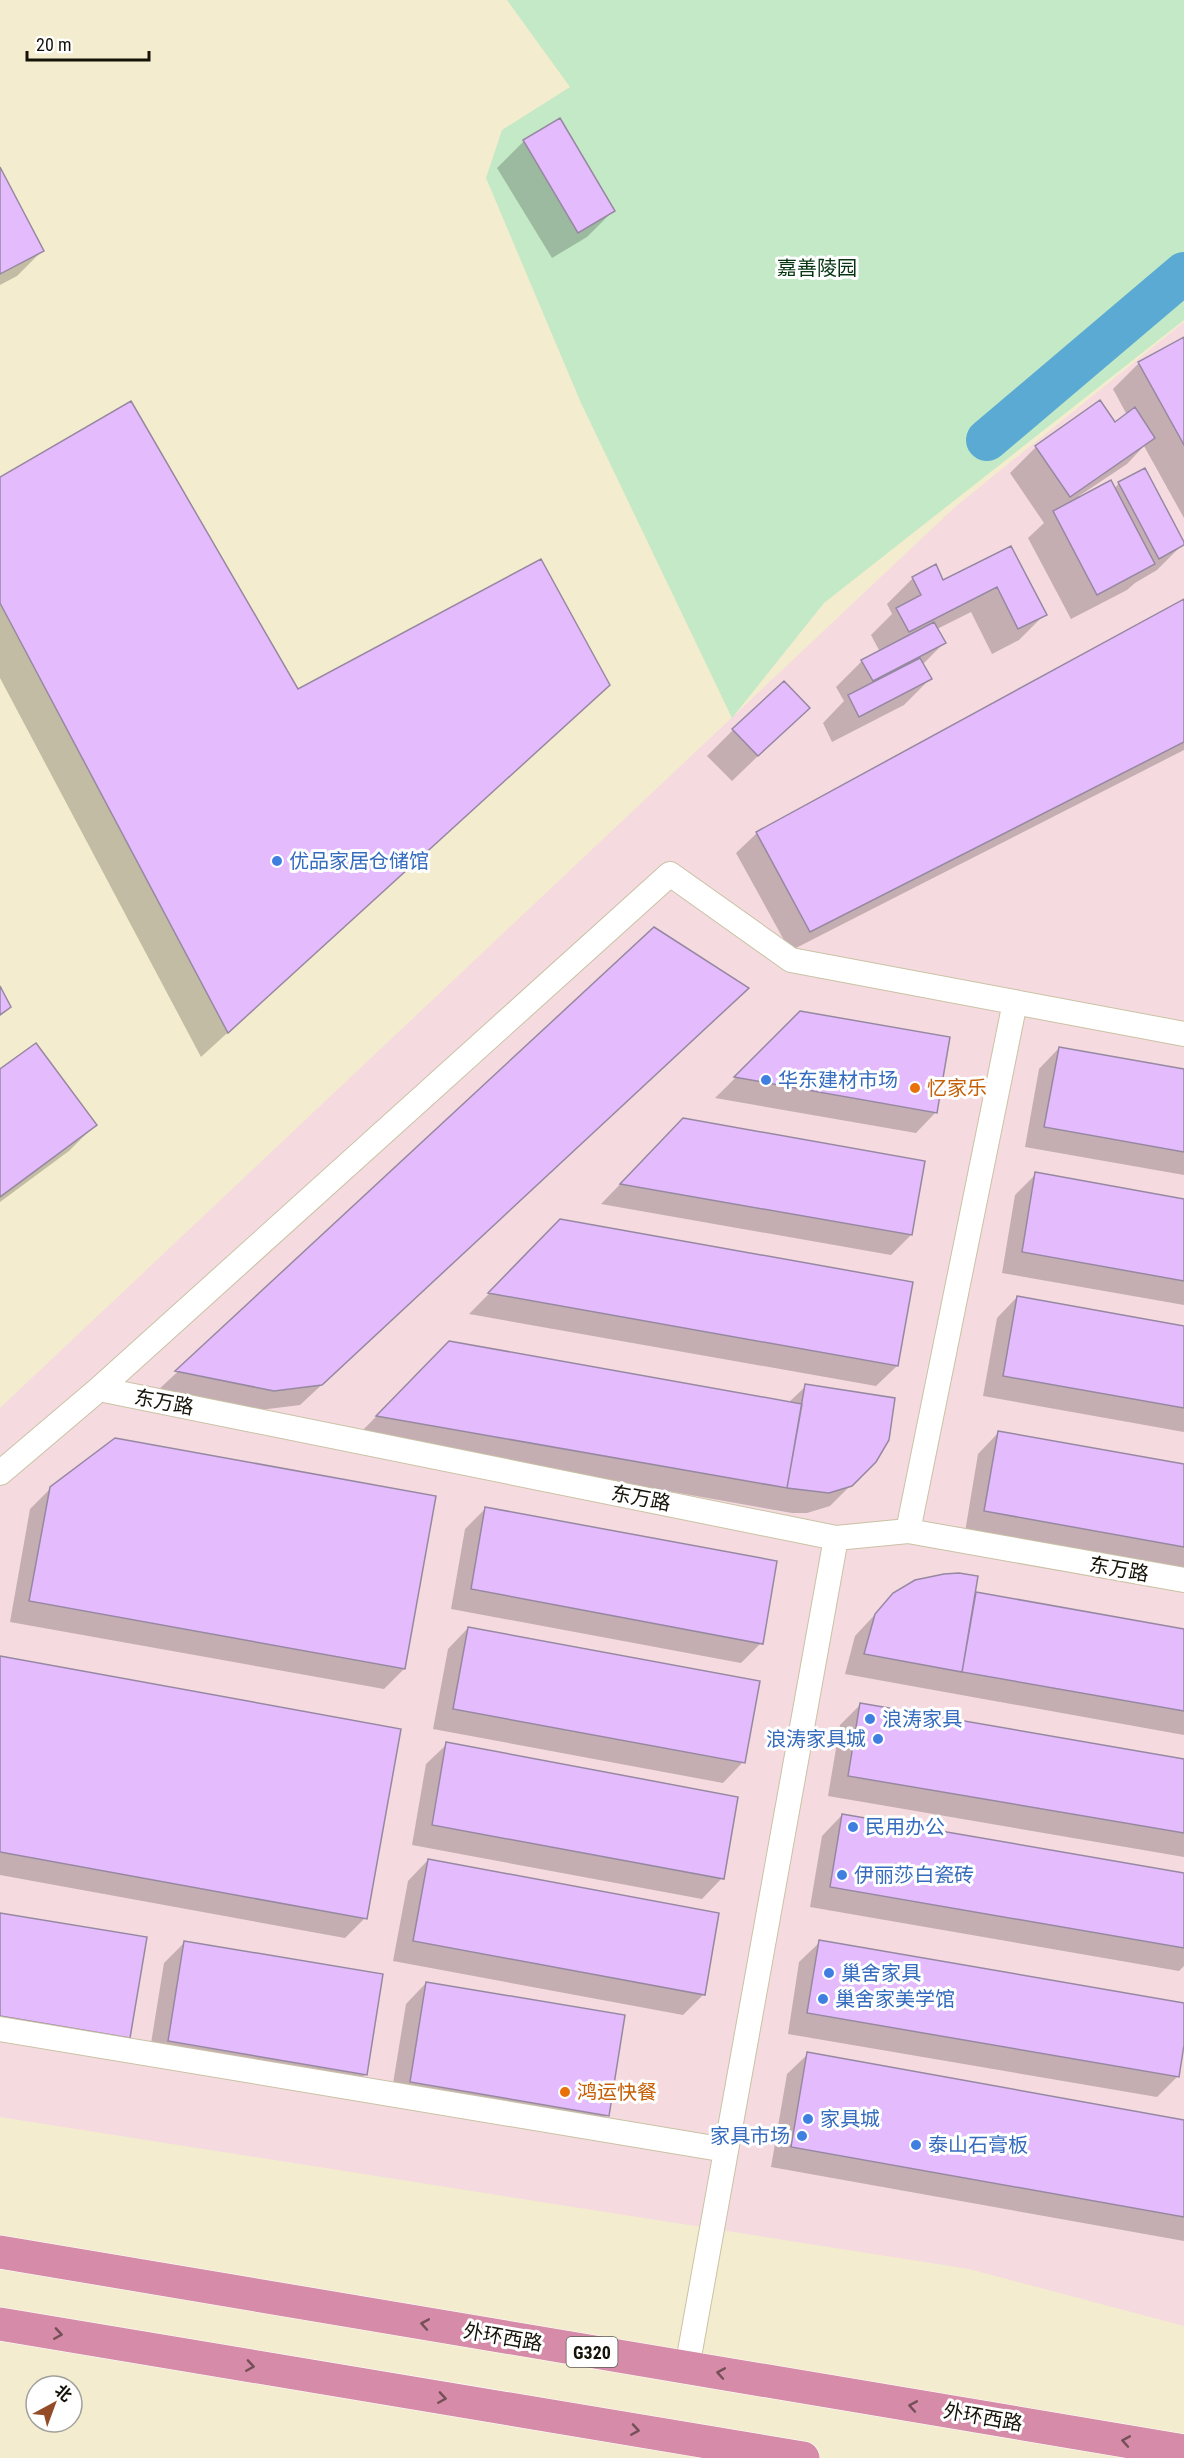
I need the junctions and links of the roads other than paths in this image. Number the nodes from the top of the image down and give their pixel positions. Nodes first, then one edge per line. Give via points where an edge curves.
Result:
1 (1015, 1002) junction
2 (1184, 1034) edge
3 (99, 1389) junction
4 (0, 1473) edge
5 (908, 1531) junction
6 (836, 1538) junction
7 (1184, 1580) edge
8 (0, 2029) edge
9 (726, 2150) junction
10 (0, 2252) edge
11 (0, 2324) edge
12 (687, 2368) junction
13 (1184, 2451) edge
14 (803, 2458) edge

1 - 2 lane
1 - 3 lane via 792,960 670,874
1 - 5 lane
3 - 4 lane
3 - 6 lane, 东万路
5 - 6 lane, 东万路
5 - 7 lane, 东万路
6 - 9 lane
8 - 9 lane
9 - 12 lane
12 -> 10 highway, 外环西路 / G320
11 -> 14 highway
13 -> 12 highway, 外环西路 / G320

